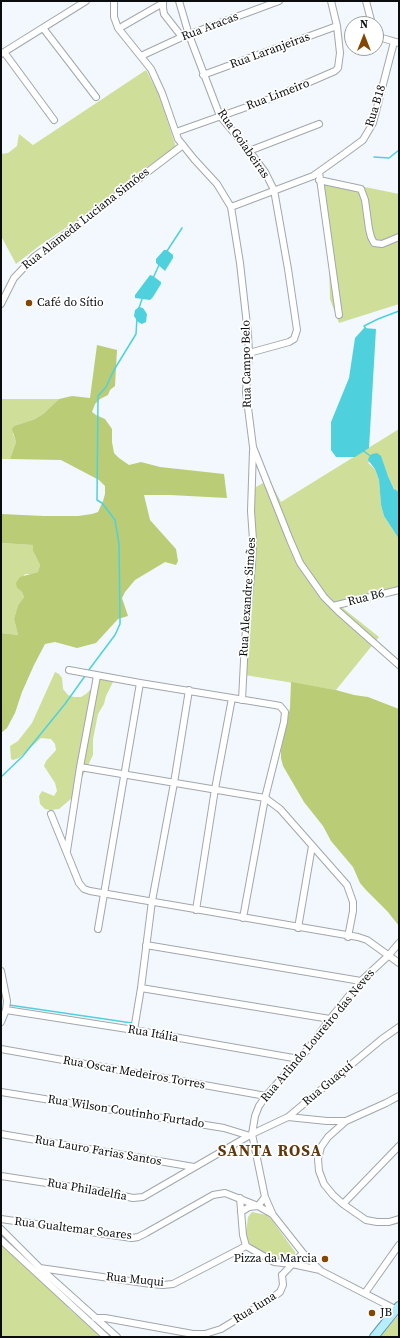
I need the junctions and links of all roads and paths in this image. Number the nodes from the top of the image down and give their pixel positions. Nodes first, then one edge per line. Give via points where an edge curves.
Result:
1 (86, 1) edge
2 (114, 1) edge
3 (179, 1) edge
4 (280, 1) edge
5 (331, 1) edge
6 (366, 1) edge
7 (163, 2) edge
8 (370, 16) edge
9 (123, 26) dead end
10 (337, 26) junction
11 (43, 28) junction
12 (189, 35) junction
13 (182, 37) junction
14 (384, 39) edge
15 (396, 42) edge
16 (2, 53) edge
17 (140, 56) junction
18 (203, 75) junction
19 (96, 97) dead end
20 (220, 116) junction
21 (54, 120) dead end
22 (319, 124) dead end
23 (176, 132) junction
24 (182, 145) junction
25 (249, 152) junction
26 (319, 172) junction
27 (319, 180) junction
28 (274, 190) junction
29 (231, 207) junction
30 (399, 237) edge
31 (1, 304) edge
32 (339, 315) dead end
33 (249, 353) junction
34 (253, 447) junction
35 (399, 590) edge
36 (333, 606) junction
37 (399, 665) edge
38 (69, 670) dead end
39 (97, 676) junction
40 (140, 683) junction
41 (188, 690) junction
42 (232, 698) junction
43 (242, 700) junction
44 (80, 768) junction
45 (124, 775) junction
46 (174, 783) junction
47 (215, 790) junction
48 (265, 798) junction
49 (51, 814) dead end
50 (312, 846) junction
51 (67, 853) junction
52 (104, 894) junction
53 (152, 901) junction
54 (196, 910) junction
55 (243, 918) junction
56 (298, 928) junction
57 (98, 929) dead end
58 (348, 937) junction
59 (399, 943) edge
60 (146, 945) junction
61 (388, 956) junction
62 (399, 963) edge
63 (1, 971) edge
64 (361, 981) junction
65 (141, 988) junction
66 (7, 1006) junction
67 (330, 1019) junction
68 (1, 1022) edge
69 (399, 1028) edge
70 (134, 1030) junction
71 (1, 1049) edge
72 (299, 1059) junction
73 (1, 1092) edge
74 (266, 1096) junction
75 (399, 1096) edge
76 (288, 1117) junction
77 (346, 1121) junction
78 (1, 1134) edge
79 (251, 1135) junction
80 (399, 1146) edge
81 (194, 1167) junction
82 (1, 1176) edge
83 (265, 1197) junction
84 (240, 1198) junction
85 (343, 1204) junction
86 (258, 1206) junction
87 (241, 1212) junction
88 (273, 1215) junction
89 (1, 1219) edge
90 (399, 1219) edge
91 (1, 1230) edge
92 (1, 1240) edge
93 (399, 1245) edge
94 (246, 1246) junction
95 (303, 1254) junction
96 (274, 1262) junction
97 (292, 1264) junction
98 (40, 1268) junction
99 (320, 1270) junction
100 (282, 1275) junction
101 (365, 1292) junction
102 (398, 1309) edge
103 (95, 1318) junction
104 (106, 1337) edge
105 (117, 1337) edge
106 (374, 1337) edge

1 - 11 street
2 - 17 street, Rua Campo Belo via 114,17 118,28
3 - 12 street, Rua Goiabeiras
4 - 12 street, Rua Aracas
5 - 10 street
6 - 8 street
7 - 9 street
7 - 13 street via 164,14
10 - 18 street, Rua Laranjeiras
10 - 20 street, Rua Limeiro via 339,63 335,72
11 - 16 street
11 - 19 street
12 - 13 street, Rua Aracas
12 - 18 street, Rua Goiabeiras
13 - 17 street, Rua Aracas
14 - 15 street, Rua B18
15 - 26 street, Rua B18 via 369,131 355,147
16 - 21 street
17 - 23 street, Rua Campo Belo via 156,79
18 - 20 street, Rua Goiabeiras
20 - 23 street, Rua Limeiro
20 - 25 street, Rua Goiabeiras
22 - 25 street
23 - 24 street, Rua Campo Belo
24 - 29 street, Rua Campo Belo via 217,184
24 - 31 street, Rua Alameda Luciana Simões via 34,257 14,278
25 - 28 street, Rua Goiabeiras
26 - 27 street
26 - 28 street, Rua B18
27 - 30 street via 361,189 374,242 382,244
27 - 32 street
28 - 29 street, Rua B18
28 - 33 street, Rua Goiabeiras via 296,334 289,342
29 - 33 street, Rua Campo Belo
33 - 34 street, Rua Campo Belo via 246,392
34 - 36 street, Rua Campo Belo via 300,563
34 - 43 street, Rua Alexandre Simões via 252,564
35 - 36 street, Rua B6
36 - 37 street, Rua Campo Belo
38 - 39 street
39 - 40 street
39 - 44 street
40 - 41 street
40 - 45 street
41 - 42 street
41 - 46 street
42 - 43 street
42 - 47 street
43 - 48 street via 275,704 285,712
44 - 45 street
44 - 51 street
45 - 46 street
45 - 52 street
46 - 47 street
46 - 53 street
47 - 48 street
47 - 54 street
48 - 50 street via 280,809
48 - 55 street
49 - 51 street
50 - 56 street
50 - 58 street via 347,885 353,902
51 - 52 street via 79,884 84,889
52 - 53 street
52 - 57 street
53 - 54 street
53 - 60 street
54 - 55 street
55 - 56 street
56 - 58 street
58 - 61 street via 367,940
59 - 61 street, Rua Arlindo Loureiro das Neves
60 - 64 street
60 - 65 street
61 - 62 street
61 - 64 street, Rua Arlindo Loureiro das Neves
63 - 66 street
64 - 67 street, Rua Arlindo Loureiro das Neves
65 - 67 street
65 - 70 street
66 - 68 street
66 - 70 street, Rua Itália
67 - 72 street, Rua Arlindo Loureiro das Neves
69 - 76 street, Rua Guaçuí via 382,1039
70 - 72 street, Rua Itália
71 - 74 street, Rua Oscar Medeiros Torres
72 - 74 street, Rua Arlindo Loureiro das Neves
73 - 79 street, Rua Wilson Coutinho Furtado via 224,1128
74 - 79 street, Rua Arlindo Loureiro das Neves via 255,1116
75 - 77 street
76 - 77 street
76 - 79 street, Rua Guaçuí
77 - 85 street via 328,1137 321,1147 318,1159 324,1184
78 - 81 street, Rua Lauro Farias Santos
79 - 81 street, Rua Philadelfia
79 - 83 street, Rua Arlindo Loureiro das Neves
80 - 85 street
81 - 82 street, Rua Philadelfia via 139,1199
83 - 86 street
83 - 88 street, Rua Arlindo Loureiro das Neves
84 - 86 street, Rua Gualtemar Soares
84 - 87 street
84 - 89 street, Rua Gualtemar Soares via 225,1193 213,1195 146,1233 132,1238
85 - 90 street via 366,1220 390,1222
86 - 87 street
86 - 88 street, Rua Gualtemar Soares
87 - 94 street
88 - 95 street, Rua Arlindo Loureiro das Neves
91 - 98 street
92 - 104 street
93 - 101 street
94 - 96 street
94 - 98 street, Rua Muqui via 181,1281 168,1284 151,1284
95 - 97 street
95 - 99 street, Rua Arlindo Loureiro das Neves
96 - 97 street
96 - 100 street
97 - 99 street
97 - 100 street
98 - 103 street
99 - 101 street, Rua Arlindo Loureiro das Neves
100 - 103 street, Rua Iuna via 283,1285 280,1292 221,1329 205,1334
101 - 102 street, Rua Arlindo Loureiro das Neves
102 - 106 main road
103 - 105 street

